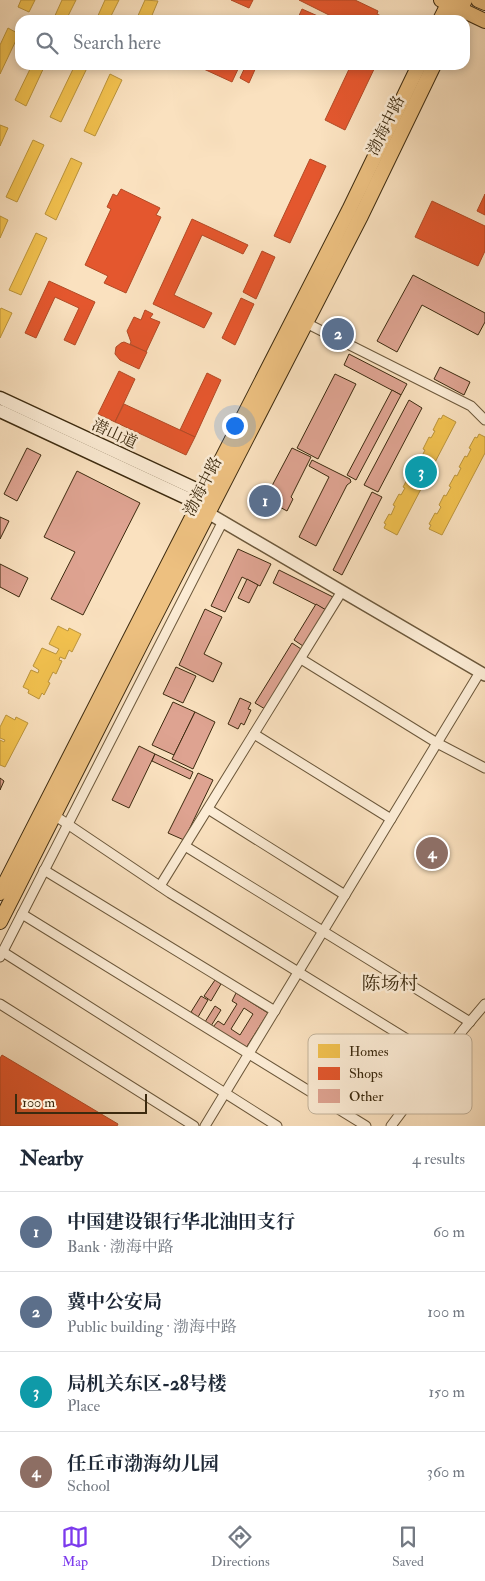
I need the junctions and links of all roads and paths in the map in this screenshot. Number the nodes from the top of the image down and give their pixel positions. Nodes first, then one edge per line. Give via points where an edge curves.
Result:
1 (478, 0) edge
2 (485, 4) edge
3 (453, 5) edge
4 (444, 15) edge
5 (485, 21) edge
6 (417, 70) edge
7 (432, 70) edge
8 (306, 323) junction
9 (0, 398) edge
10 (0, 411) edge
11 (485, 420) edge
12 (207, 503) junction
13 (223, 521) junction
14 (342, 591) junction
15 (301, 659) junction
16 (483, 673) edge
17 (254, 734) junction
18 (437, 743) junction
19 (485, 768) edge
20 (208, 808) junction
21 (54, 816) junction
22 (390, 820) junction
23 (67, 824) junction
24 (185, 846) junction
25 (44, 870) junction
26 (160, 886) junction
27 (0, 892) edge
28 (345, 895) junction
29 (22, 914) junction
30 (0, 922) edge
31 (322, 932) junction
32 (1, 955) edge
33 (298, 972) junction
34 (0, 1004) edge
35 (485, 1004) edge
36 (275, 1011) junction
37 (470, 1022) junction
38 (399, 1034) edge
39 (461, 1034) edge
40 (249, 1054) junction
41 (308, 1090) edge
42 (225, 1093) junction
43 (346, 1114) edge
44 (401, 1114) edge
45 (194, 1126) edge
46 (205, 1126) edge
47 (277, 1126) edge
48 (366, 1126) edge
49 (392, 1126) edge

1 - 2 main road
3 - 4 main road
3 - 5 main road
6 - 12 main road, 渤海中路
7 - 8 main road, 渤海中路
8 - 11 street via 471,406
8 - 12 main road, 渤海中路
9 - 12 main road, 潜山道
10 - 12 main road, 潜山道
12 - 13 street
12 - 21 main road, 渤海中路
12 - 27 main road, 渤海中路
13 - 14 street
13 - 23 street
14 - 15 street
14 - 16 street
15 - 17 street
15 - 18 street
16 - 18 street
17 - 20 street
17 - 22 street
18 - 19 street
18 - 22 street
20 - 24 street
20 - 28 street
21 - 23 street
21 - 30 main road, 渤海中路
22 - 28 street
23 - 25 street
23 - 26 street
24 - 26 street
24 - 31 street
25 - 29 street
25 - 36 street
26 - 33 street
28 - 31 street
29 - 32 street
29 - 40 street
31 - 33 street
31 - 37 street
32 - 42 street
33 - 36 street
33 - 38 street
34 - 45 street
35 - 37 street
36 - 40 street
37 - 39 street
40 - 41 street
40 - 42 street
42 - 46 street
42 - 47 street
43 - 48 street
44 - 49 street

